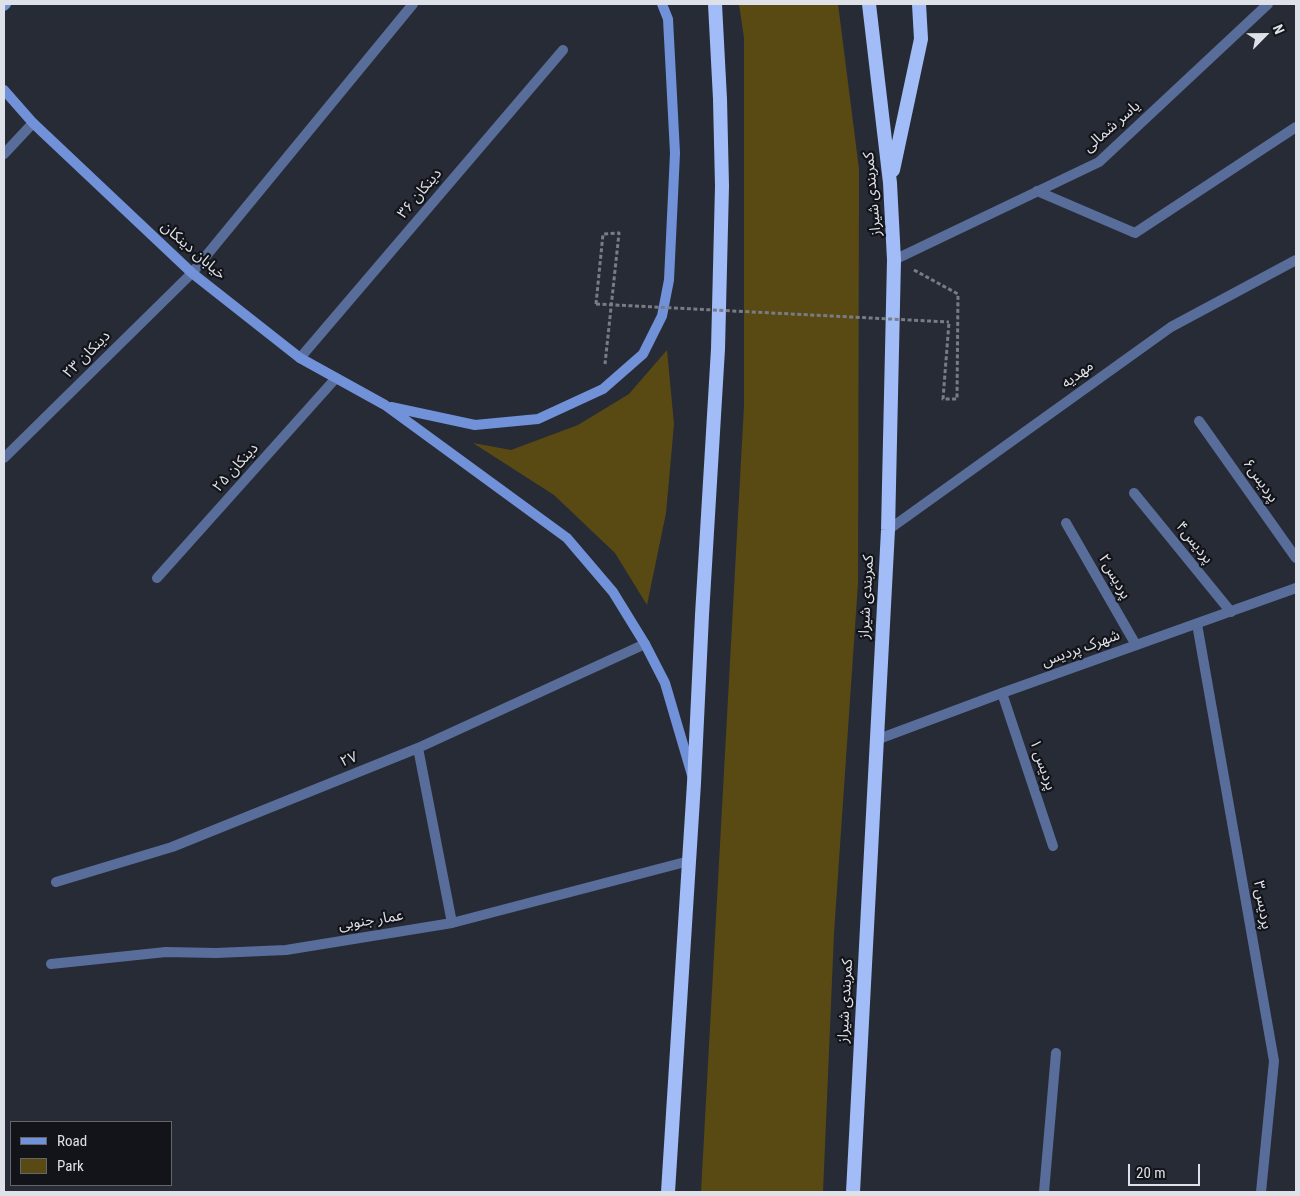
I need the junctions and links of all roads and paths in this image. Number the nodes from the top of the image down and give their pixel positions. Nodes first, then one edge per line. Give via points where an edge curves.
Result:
1 (413, 4) edge
2 (662, 4) edge
3 (715, 4) edge
4 (869, 4) edge
5 (919, 4) edge
6 (1268, 4) edge
7 (563, 50) dead end
8 (4, 90) edge
9 (33, 123) junction
10 (1296, 127) edge
11 (4, 154) edge
12 (890, 184) junction
13 (1038, 191) junction
14 (894, 260) junction
15 (1296, 260) edge
16 (192, 273) junction
17 (300, 358) junction
18 (336, 378) junction
19 (603, 389) junction
20 (385, 406) junction
21 (1199, 421) dead end
22 (4, 458) edge
23 (1134, 493) dead end
24 (1066, 522) dead end
25 (888, 530) junction
26 (1296, 558) edge
27 (158, 578) dead end
28 (1296, 588) edge
29 (1232, 612) junction
30 (1197, 624) junction
31 (645, 644) junction
32 (1136, 645) junction
33 (1002, 693) junction
34 (876, 740) junction
35 (418, 748) junction
36 (694, 783) junction
37 (1053, 846) dead end
38 (689, 861) junction
39 (56, 882) dead end
40 (452, 923) junction
41 (51, 964) dead end
42 (1056, 1053) dead end
43 (668, 1192) edge
44 (853, 1192) edge
45 (1044, 1192) edge
46 (1261, 1192) edge

1 - 16 street, ۲۳ دینکان
2 - 19 main road via 668,19 675,153 669,280 662,316 643,354
3 - 36 highway via 722,186 718,349
4 - 12 highway, کمربندی شیراز
5 - 12 highway via 921,39
6 - 13 street, یاسر شمالی via 1099,162
7 - 17 street, ۳۶ دینکان
8 - 9 main road, خیابان دینکان
9 - 11 street
9 - 16 main road, خیابان دینکان
10 - 13 street via 1135,233
12 - 14 highway, کمربندی شیراز
13 - 14 street, یاسر شمالی
14 - 19 path, bridge via 958,294 957,400 943,399 949,322 596,304 603,234 619,233
14 - 25 highway, کمربندی شیراز
15 - 25 street, مهدیه via 1172,327
16 - 17 main road, خیابان دینکان
16 - 22 street, ۲۳ دینکان
17 - 18 main road, خیابان دینکان
18 - 20 main road, خیابان دینکان
18 - 27 street, ۲۵ دینکان
19 - 20 main road via 538,419 475,425
20 - 31 main road via 567,538 613,592
21 - 26 street, پردیس۶
23 - 29 street, پردیس۴
24 - 32 street, پردیس۲
25 - 34 highway, کمربندی شیراز
28 - 29 street, شهرک پردیس
29 - 30 street, شهرک پردیس
30 - 32 street, شهرک پردیس
30 - 46 street, پردیس۳ via 1274,1061
31 - 35 street, ۲۷
31 - 36 main road via 665,683
32 - 33 street, شهرک پردیس
33 - 34 street, شهرک پردیس
33 - 37 street, پردیس ۱
34 - 44 highway, کمربندی شیراز
35 - 39 street, ۲۷ via 172,847
35 - 40 street
36 - 38 highway
38 - 40 street, عمار جنوبی
38 - 43 highway
40 - 41 street, عمار جنوبی via 286,950 166,952
42 - 45 street

